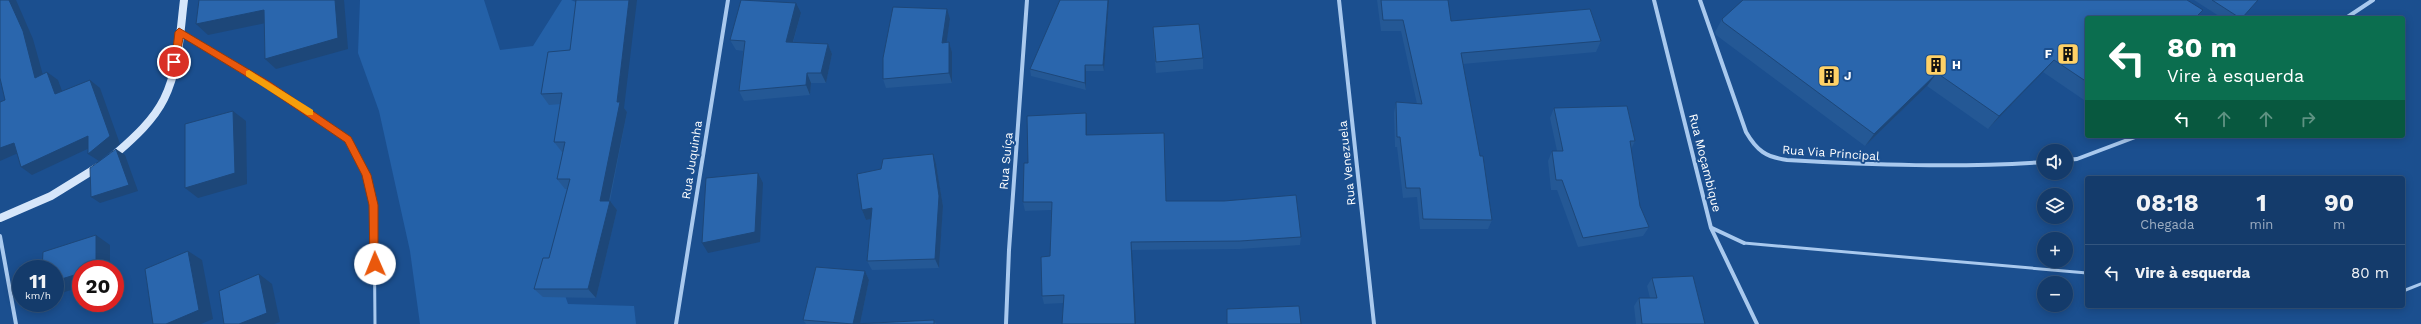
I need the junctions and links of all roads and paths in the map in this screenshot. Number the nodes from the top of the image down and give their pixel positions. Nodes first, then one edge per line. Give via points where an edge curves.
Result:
1 (184, 0) edge
2 (728, 0) edge
3 (1027, 0) edge
4 (1339, 0) edge
5 (1654, 0) edge
6 (1700, 0) edge
7 (2373, 0) edge
8 (2349, 16) edge
9 (179, 32) junction
10 (2133, 138) edge
11 (2073, 159) edge
12 (2037, 163) edge
13 (374, 205) joint
14 (0, 218) edge
15 (1711, 228) junction
16 (0, 236) edge
17 (1744, 243) joint
18 (2085, 273) edge
19 (2421, 284) edge
20 (2405, 290) edge
21 (16, 324) edge
22 (375, 324) edge
23 (676, 324) edge
24 (1006, 324) edge
25 (1374, 324) edge
26 (1757, 324) edge

1 - 9 main road
2 - 23 street, Rua Juquinha
3 - 24 street, Rua Suíça
4 - 25 street, Rua Venezuela
5 - 15 street, Rua Moçambique
6 - 12 street, Rua Via Principal via 1746,132 1755,149 1761,154 1772,159 1900,167 2010,166
7 - 8 street
9 - 13 street via 267,84 348,140 367,175
9 - 14 main road via 164,99 141,130 111,158 74,184 39,204
10 - 11 street
13 - 22 lane
15 - 17 street
15 - 26 street, Rua Moçambique
16 - 21 street
17 - 18 lane
19 - 20 lane

